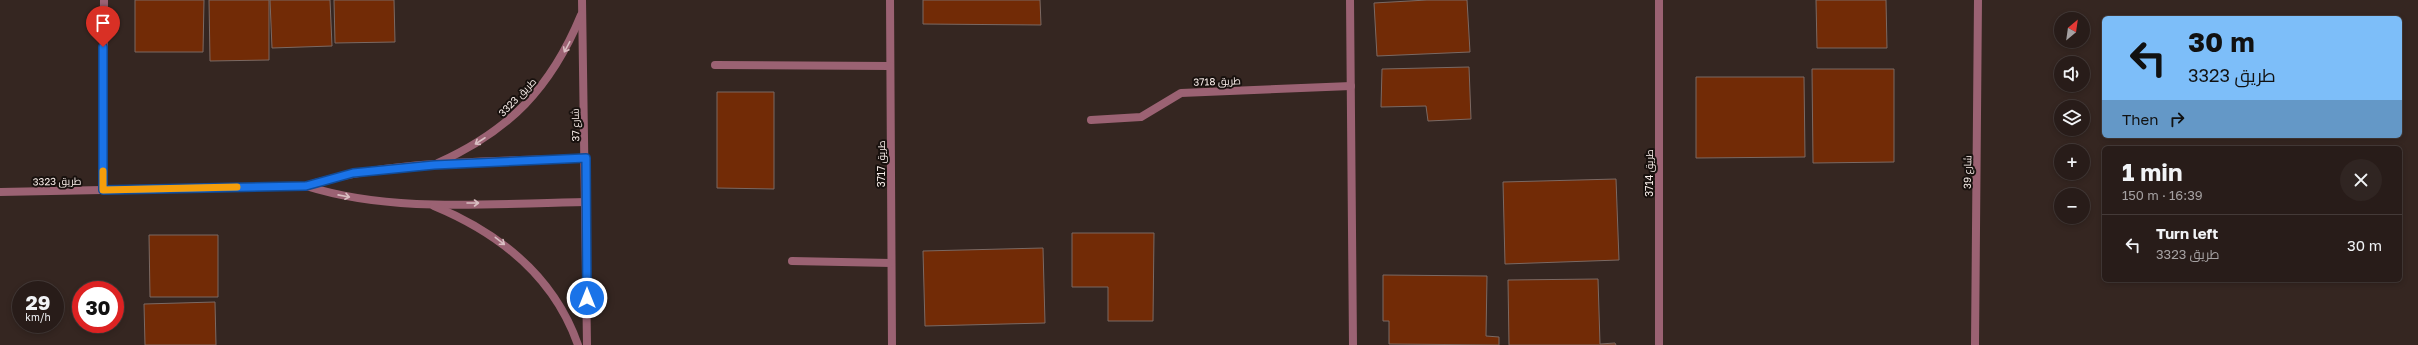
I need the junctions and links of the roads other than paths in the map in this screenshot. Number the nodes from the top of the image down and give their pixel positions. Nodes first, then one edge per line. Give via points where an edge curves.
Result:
1 (104, 0) edge
2 (582, 0) edge
3 (890, 0) edge
4 (1350, 0) edge
5 (1659, 0) edge
6 (1978, 0) edge
7 (582, 11) junction
8 (715, 65) dead end
9 (890, 66) junction
10 (1351, 86) junction
11 (1091, 120) dead end
12 (586, 158) junction
13 (434, 165) junction
14 (306, 186) junction
15 (103, 190) junction
16 (0, 192) edge
17 (586, 202) junction
18 (429, 204) junction
19 (792, 261) dead end
20 (891, 263) junction
21 (578, 345) edge
22 (587, 345) edge
23 (892, 345) edge
24 (1353, 345) edge
25 (1659, 345) edge
26 (1975, 345) edge

1 - 15 street
2 - 7 street, شارع 37
3 - 9 street, طريق 3717
4 - 10 street
5 - 25 street, طريق 3714
6 - 26 street, شارع 39
7 - 12 street, شارع 37
7 -> 13 street, طريق 3323 via 569,45 554,70 526,105 498,130 467,150
8 - 9 street
9 - 20 street, طريق 3717
10 - 11 street, طريق 3718 via 1181,93 1141,117
10 - 24 street
12 - 13 street, طريق 3323
12 - 17 street, شارع 37
13 - 14 street, طريق 3323 via 353,173
14 - 15 street, طريق 3323
14 -> 18 street, طريق 3323 via 353,198
15 - 16 street, طريق 3323
18 -> 17 street, طريق 3323
17 - 22 street, شارع 37
18 -> 21 street, طريق 3323 via 466,220 500,240 530,267 554,298
19 - 20 street
20 - 23 street, طريق 3717

